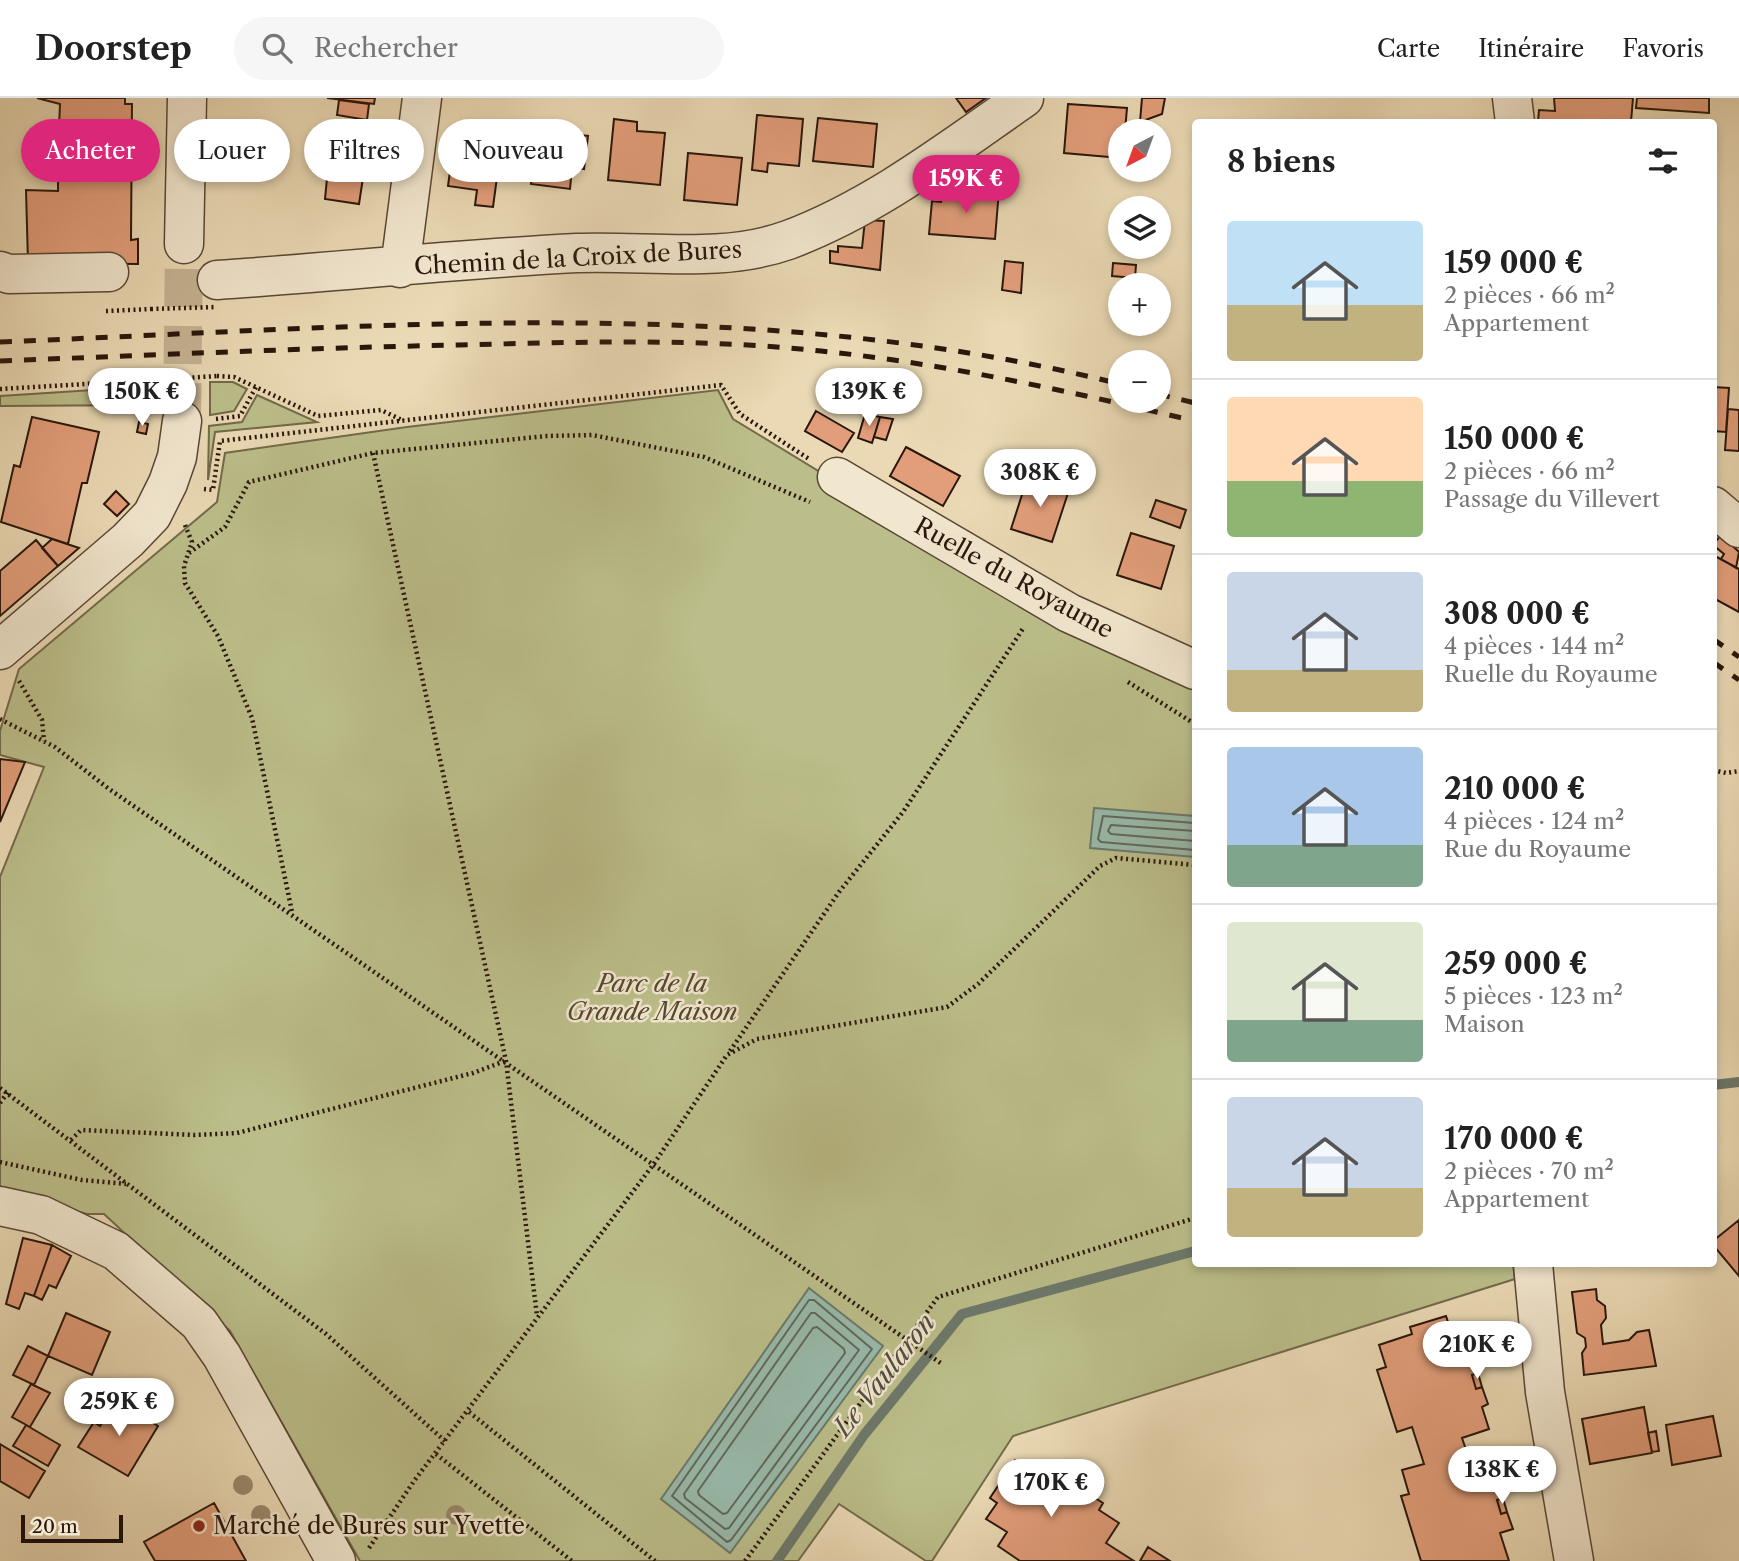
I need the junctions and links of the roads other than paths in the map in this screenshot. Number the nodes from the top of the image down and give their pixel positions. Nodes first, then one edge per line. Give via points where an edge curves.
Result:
1 (187, 98) edge
2 (422, 98) edge
3 (1024, 98) edge
4 (1511, 98) edge
5 (1514, 119) edge
6 (184, 244) tunnel mouth
7 (400, 268) junction
8 (0, 271) edge
9 (109, 271) dead end
10 (216, 293) road end
11 (195, 420) tunnel mouth
12 (828, 491) road end
13 (1717, 509) edge
14 (1739, 528) edge
15 (8, 664) edge
16 (1192, 669) edge
17 (0, 1206) edge
18 (1533, 1267) edge
19 (351, 1558) edge
20 (1574, 1561) edge

1 - 6 street
2 - 7 street
3 - 7 street, Chemin de la Croix de Bures via 901,183 787,240 735,252 578,253
4 - 5 street
7 - 10 street, Chemin de la Croix de Bures
8 - 9 street
11 - 15 street via 152,515
12 - 16 street, Ruelle du Royaume via 1069,613
13 - 14 street
17 - 19 street via 41,1215 116,1251 199,1324
18 - 20 street via 1545,1392

